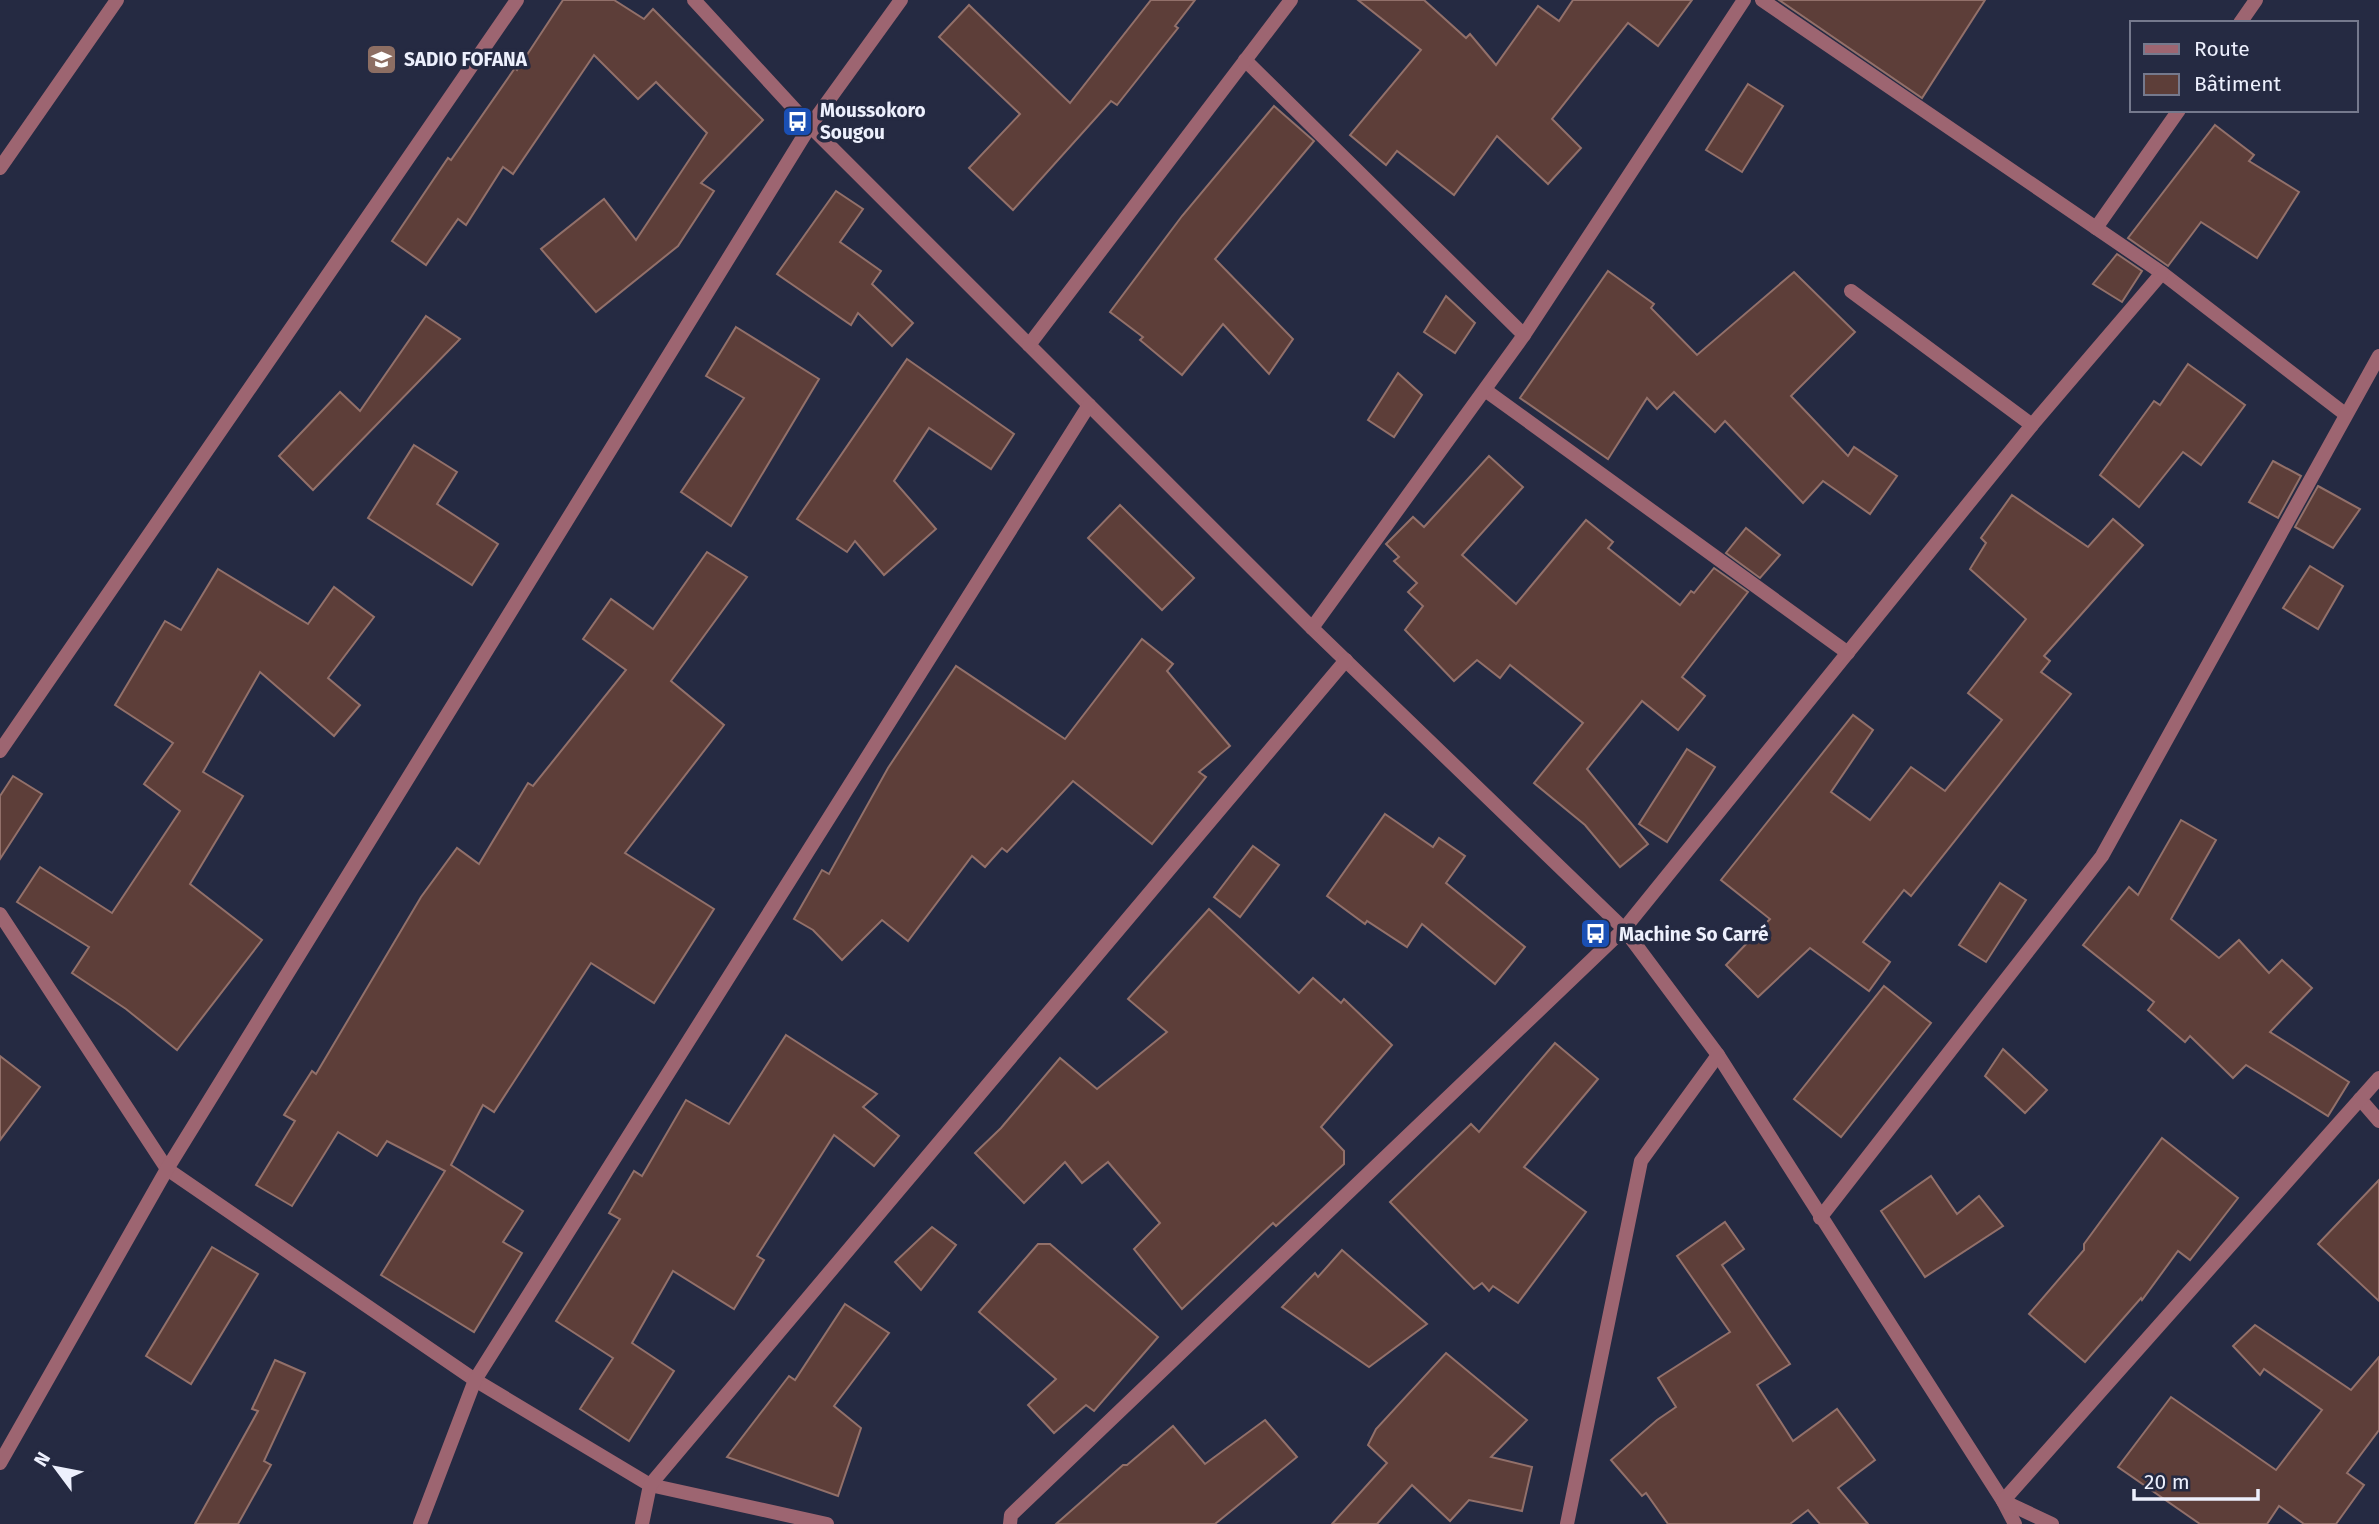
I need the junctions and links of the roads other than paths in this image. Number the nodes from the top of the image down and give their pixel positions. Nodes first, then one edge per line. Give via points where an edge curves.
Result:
1 (117, 0) edge
2 (517, 0) edge
3 (694, 0) edge
4 (901, 0) edge
5 (1290, 0) edge
6 (1744, 0) edge
7 (1762, 0) edge
8 (2256, 0) edge
9 (2241, 21) edge
10 (1245, 60) junction
11 (2178, 112) edge
12 (810, 126) junction
13 (0, 168) edge
14 (2096, 229) junction
15 (2162, 273) junction
16 (1851, 290) dead end
17 (1524, 335) junction
18 (1029, 345) junction
19 (2379, 356) edge
20 (2373, 380) edge
21 (1485, 390) junction
22 (1089, 405) junction
23 (2345, 414) junction
24 (2032, 425) junction
25 (1312, 628) junction
26 (1847, 653) junction
27 (1346, 660) junction
28 (0, 751) edge
29 (0, 914) edge
30 (1624, 929) junction
31 (1718, 1055) junction
32 (2379, 1078) edge
33 (2360, 1099) junction
34 (2379, 1121) edge
35 (167, 1169) junction
36 (1820, 1218) junction
37 (475, 1380) junction
38 (0, 1463) edge
39 (650, 1485) junction
40 (2003, 1501) junction
41 (420, 1524) edge
42 (642, 1524) edge
43 (827, 1524) edge
44 (1010, 1524) edge
45 (1567, 1524) edge
46 (2015, 1524) edge
47 (2052, 1524) edge

1 - 13 street
2 - 28 street
3 - 12 street
4 - 12 street
5 - 10 street
6 - 17 street
7 - 14 street
8 - 9 street
10 - 17 street
10 - 18 street
11 - 14 street
12 - 18 street
12 - 35 street
14 - 15 street
15 - 23 street
15 - 24 street
16 - 24 street
17 - 21 street
18 - 22 street
19 - 20 street
20 - 23 street
21 - 25 street
21 - 26 street
22 - 25 street
22 - 37 street
23 - 36 street via 2102,856
24 - 26 street
25 - 27 street
26 - 30 street
27 - 30 street
27 - 39 street
29 - 35 street
30 - 31 street
30 - 44 street via 1011,1516
31 - 36 street
31 - 45 street via 1641,1161
32 - 33 street
33 - 34 street
33 - 40 street
35 - 37 street
35 - 38 street
36 - 40 street
37 - 39 street
37 - 41 street
39 - 42 street
39 - 43 street
40 - 46 street
40 - 47 street

